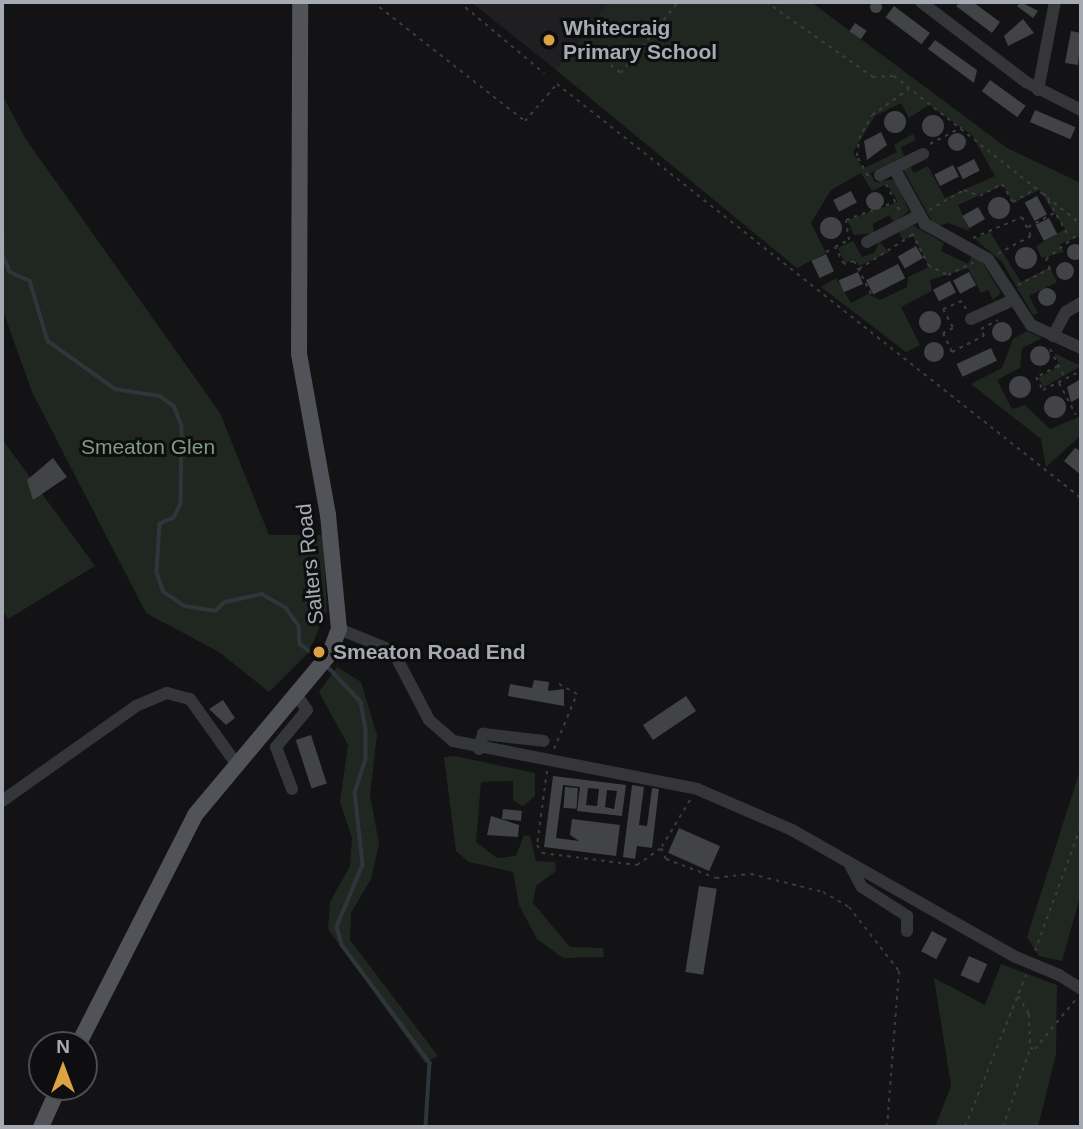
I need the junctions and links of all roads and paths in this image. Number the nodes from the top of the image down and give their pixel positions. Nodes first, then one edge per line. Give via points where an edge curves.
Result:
1 (300, 2) edge
2 (373, 2) edge
3 (459, 2) edge
4 (678, 2) edge
5 (766, 2) edge
6 (921, 2) edge
7 (1055, 2) edge
8 (1080, 2) edge
9 (1081, 11) edge
10 (611, 65) dead end
11 (544, 73) dead end
12 (910, 88) junction
13 (1038, 90) junction
14 (1081, 110) edge
15 (963, 127) junction
16 (923, 154) joint
17 (894, 168) junction
18 (880, 175) joint
19 (1041, 189) junction
20 (1055, 212) junction
21 (919, 215) junction
22 (1081, 224) edge
23 (1027, 228) junction
24 (1081, 232) edge
25 (913, 235) dead end
26 (1070, 238) junction
27 (867, 242) dead end
28 (835, 247) dead end
29 (968, 248) junction
30 (825, 252) dead end
31 (988, 259) junction
32 (859, 269) dead end
33 (1010, 295) junction
34 (1081, 303) edge
35 (971, 319) dead end
36 (1052, 336) junction
37 (1081, 348) edge
38 (1058, 366) junction
39 (1081, 370) edge
40 (1065, 379) junction
41 (1059, 382) junction
42 (1076, 415) dead end
43 (1081, 498) edge
44 (339, 629) junction
45 (556, 683) dead end
46 (295, 693) junction
47 (544, 741) dead end
48 (479, 749) junction
49 (235, 762) junction
50 (548, 763) junction
51 (292, 789) dead end
52 (697, 789) junction
53 (2, 801) edge
54 (1081, 827) edge
55 (661, 848) junction
56 (848, 862) junction
57 (907, 931) dead end
58 (1031, 960) dead end
59 (1027, 972) dead end
60 (1081, 989) edge
61 (1018, 996) junction
62 (85, 1031) edge
63 (1030, 1048) junction
64 (53, 1101) edge
65 (41, 1127) edge
66 (887, 1127) edge
67 (965, 1127) edge
68 (1003, 1127) edge

1 - 44 main road, Salters Road via 299,354 328,514
2 - 43 path via 525,121 557,84
3 - 11 path
4 - 10 path via 621,73
5 - 12 path via 873,77 894,76
6 - 13 street
7 - 13 street
8 - 9 path
12 - 15 path
12 - 18 path via 872,115 859,139 857,156 870,179
13 - 14 street
15 - 16 path via 922,148
15 - 19 path
16 - 17 street
17 - 18 street
17 - 21 street
19 - 20 path
19 - 21 path via 1013,202 1002,184 980,196 964,190
19 - 22 path
20 - 23 path
20 - 26 path
21 - 27 street
21 - 29 street via 932,231
23 - 29 path via 1022,217 973,238
23 - 31 path via 1031,236
24 - 26 path
25 - 32 path
26 - 33 path via 1059,244 1063,251 1046,259 1050,269
28 - 30 path
29 - 31 street
31 - 33 street
33 - 35 street
33 - 36 street via 1031,325
34 - 36 street via 1066,312
36 - 37 street
36 - 38 path via 1048,344
38 - 40 path
38 - 41 path via 1036,377 1043,390
39 - 40 path
40 - 41 path
41 - 42 path
44 - 46 main road, Salters Road via 328,655
44 - 48 street via 393,651 429,720 453,741
45 - 50 path via 577,694
46 - 49 main road, Salters Road
46 - 51 street via 307,710 276,747
47 - 48 street via 483,734
48 - 50 street
49 - 53 street via 190,699 167,693 136,706
49 - 62 main road, Salters Road via 164,870
50 - 52 street via 645,774
50 - 55 path via 537,845 542,853 637,865
52 - 55 path
52 - 56 street
54 - 58 path
55 - 66 path via 666,859 716,878 751,874 823,892 849,907 899,971
56 - 57 street via 862,887 907,916
56 - 60 street, bridge
59 - 61 path
60 - 63 path via 1054,1033
61 - 63 path via 1029,1014
61 - 67 path
63 - 68 path
64 - 65 main road

